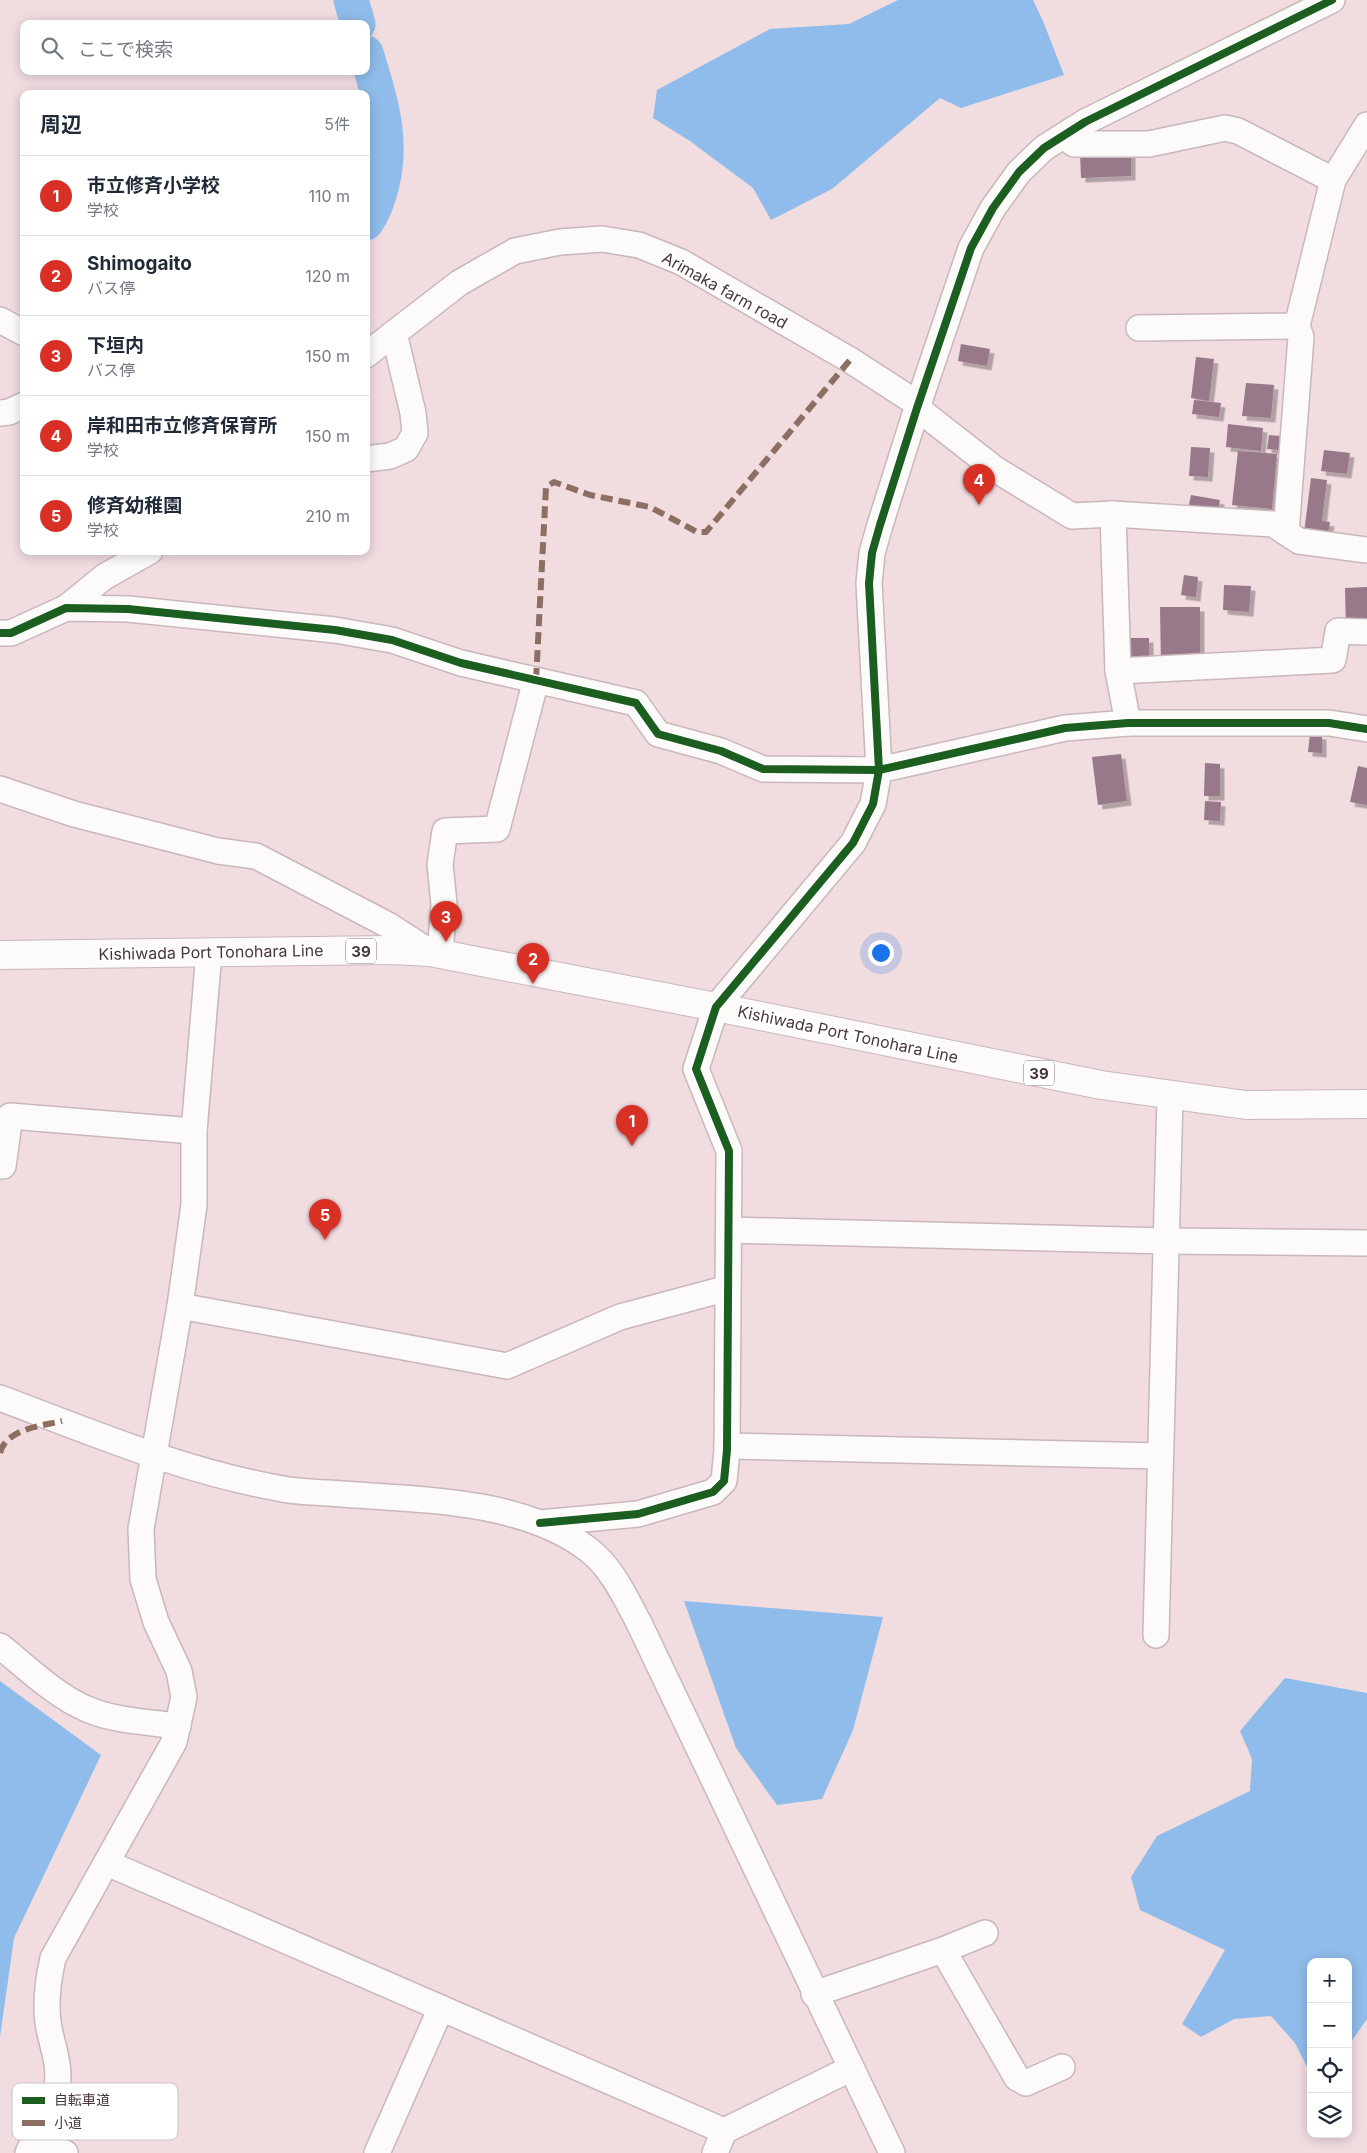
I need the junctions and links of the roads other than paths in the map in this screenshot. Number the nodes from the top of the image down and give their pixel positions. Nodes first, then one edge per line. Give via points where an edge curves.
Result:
1 (1332, 0) edge
2 (1063, 136) junction
3 (1364, 136) edge
4 (1333, 180) junction
5 (0, 320) edge
6 (1297, 326) junction
7 (1139, 328) dead end
8 (20, 331) edge
9 (394, 333) junction
10 (370, 352) edge
11 (917, 406) junction
12 (20, 407) edge
13 (0, 413) edge
14 (370, 458) edge
15 (1113, 514) junction
16 (1286, 532) junction
17 (1367, 550) edge
18 (143, 555) edge
19 (66, 608) junction
20 (1367, 632) edge
21 (0, 633) edge
22 (1118, 671) junction
23 (536, 680) junction
24 (1128, 723) junction
25 (1367, 729) edge
26 (879, 770) junction
27 (0, 789) edge
28 (209, 952) junction
29 (435, 952) junction
30 (0, 955) edge
31 (716, 1007) junction
32 (1170, 1096) junction
33 (1367, 1104) edge
34 (194, 1131) junction
35 (2, 1166) dead end
36 (729, 1230) junction
37 (1166, 1241) junction
38 (1367, 1243) edge
39 (728, 1288) junction
40 (180, 1306) junction
41 (0, 1398) edge
42 (727, 1446) junction
43 (154, 1456) junction
44 (1160, 1456) junction
45 (540, 1523) junction
46 (1156, 1635) dead end
47 (0, 1646) edge
48 (178, 1726) junction
49 (107, 1863) junction
50 (985, 1933) dead end
51 (943, 1950) junction
52 (814, 1994) junction
53 (441, 2008) junction
54 (1062, 2067) dead end
55 (850, 2069) junction
56 (57, 2083) edge
57 (720, 2142) edge
58 (31, 2146) edge
59 (65, 2153) edge
60 (377, 2153) edge
61 (892, 2153) edge

1 - 2 street
2 - 4 street via 1074,144 1149,144 1224,128 1238,131
2 - 11 street via 1044,148 1019,172 993,208 971,248
3 - 4 street
4 - 6 street
5 - 8 street
6 - 7 street
6 - 16 street via 1302,337
9 - 10 street, Arimaka farm road
9 - 11 street, Arimaka farm road via 459,283 515,251 560,242 602,239 639,245 680,262 850,360
9 - 14 street via 415,433 406,449 390,456
11 - 15 street, Arimaka farm road via 995,469 1072,516
11 - 26 street via 872,554 870,583
12 - 13 street
15 - 16 street, Arimaka farm road via 1273,524
15 - 22 street
16 - 17 street, Arimaka farm road via 1299,540
18 - 19 street via 104,577
19 - 21 street via 11,633
19 - 23 street via 128,609 335,630 392,640 461,663
20 - 22 street via 1338,631 1333,660
22 - 24 street
23 - 26 street via 636,703 658,734 721,751 763,769
23 - 29 street via 497,830 445,831 440,864 444,904
24 - 25 street via 1329,723
24 - 26 street via 1065,728
26 - 31 street via 873,804 853,843
27 - 29 street via 74,814 218,851 256,856
28 - 29 main road, Kishiwada Port Tonohara Line / 39
28 - 30 main road, Kishiwada Port Tonohara Line / 39
28 - 34 street
29 - 31 main road, Kishiwada Port Tonohara Line / 39
31 - 32 main road, Kishiwada Port Tonohara Line / 39
31 - 36 street via 696,1069 729,1151
32 - 33 main road, Kishiwada Port Tonohara Line / 39 via 1246,1105
32 - 37 street
34 - 35 street via 10,1116
34 - 40 street via 194,1204
36 - 37 street
36 - 39 street
37 - 38 street
37 - 44 street
39 - 40 street via 620,1317 506,1366
39 - 42 street
40 - 43 street
41 - 43 street
42 - 44 street
42 - 45 street via 724,1481 713,1492 638,1514
43 - 45 street via 284,1490 470,1505
43 - 48 street via 141,1529 143,1579 156,1622 179,1671 184,1697
44 - 46 street
45 - 52 street via 591,1551 617,1581
47 - 48 street via 53,1688 86,1709 110,1716
48 - 49 street via 160,1771
49 - 53 street
49 - 56 street via 53,1958 47,1985 48,2022 57,2058
50 - 51 street
51 - 52 street
51 - 54 street via 1017,2078 1026,2083
52 - 55 street
53 - 57 street
53 - 60 street
55 - 57 street
55 - 61 street
58 - 59 street

